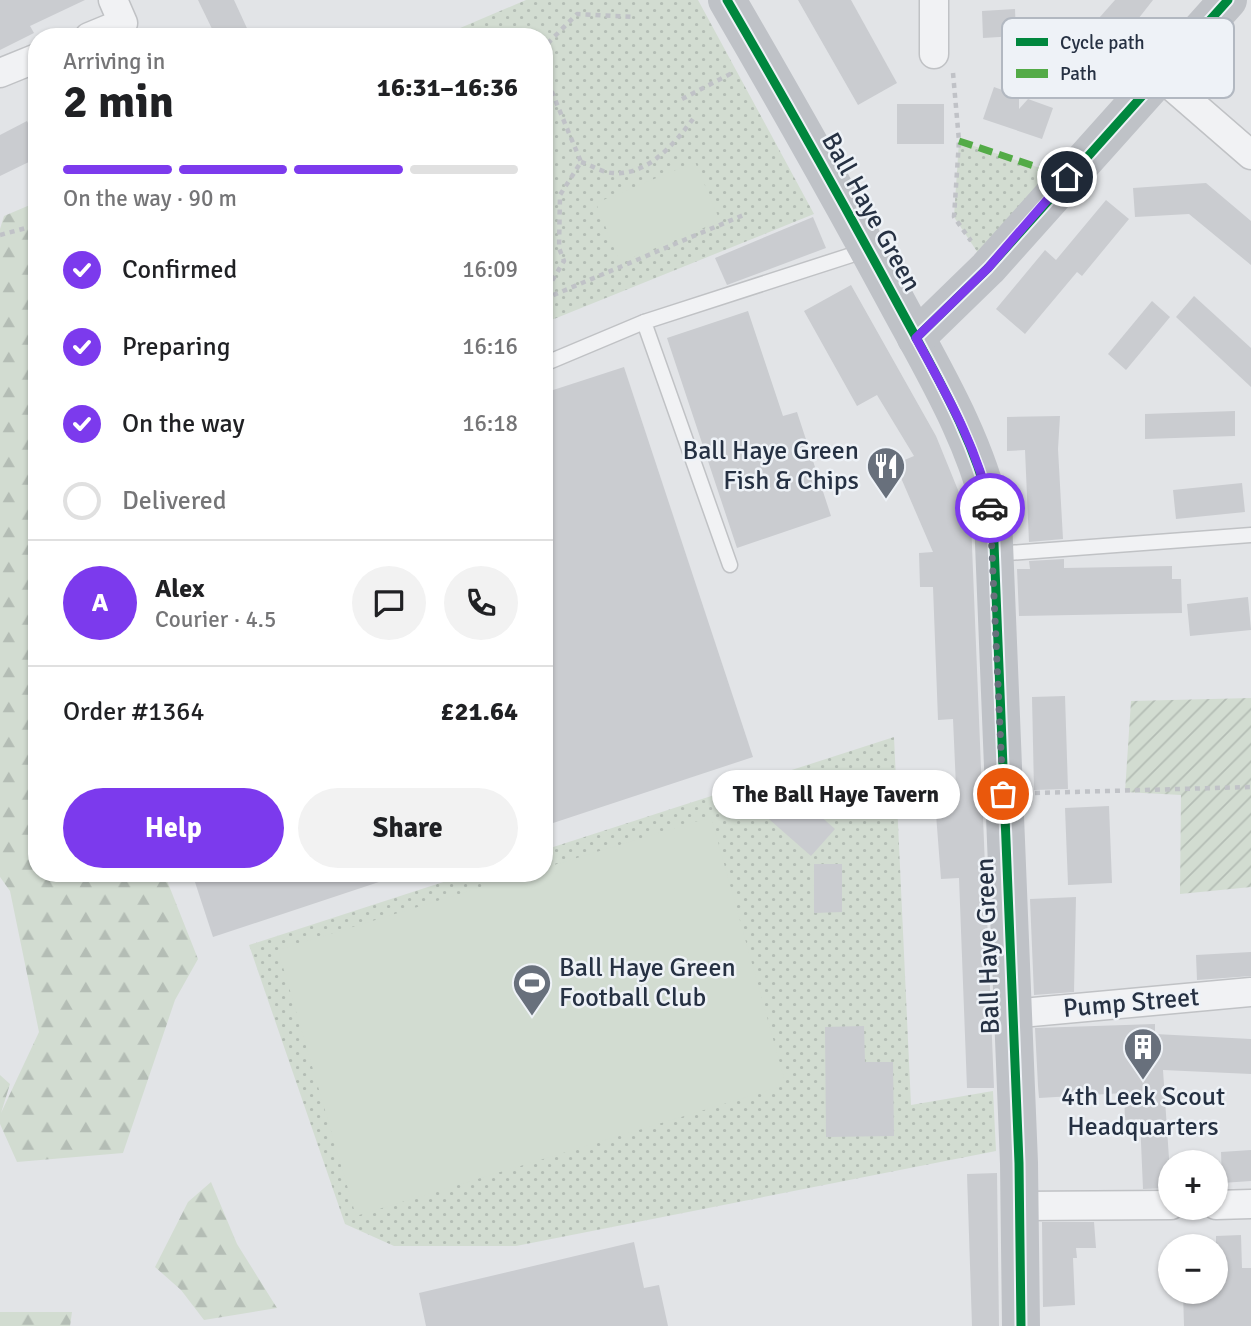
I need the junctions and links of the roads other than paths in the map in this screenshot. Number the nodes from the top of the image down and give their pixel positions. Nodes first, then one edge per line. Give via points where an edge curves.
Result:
1 (113, 0) edge
2 (727, 0) edge
3 (934, 0) edge
4 (1228, 0) edge
5 (1212, 18) edge
6 (111, 28) edge
7 (934, 54) road end
8 (28, 62) edge
9 (0, 73) edge
10 (1140, 98) edge
11 (1185, 98) edge
12 (1251, 155) edge
13 (869, 250) junction
14 (644, 323) junction
15 (916, 338) junction
16 (553, 360) edge
17 (1251, 535) edge
18 (994, 554) junction
19 (730, 565) dead end
20 (1251, 992) edge
21 (1011, 1014) junction
22 (1251, 1204) edge
23 (1158, 1205) edge
24 (1228, 1205) edge
25 (1018, 1206) junction
26 (1021, 1326) edge

1 - 6 street via 123,23
2 - 13 street, Ball Haye Green
3 - 7 street
4 - 5 street
8 - 9 street
10 - 15 street via 988,268
11 - 12 street
13 - 14 lane
13 - 15 street, Ball Haye Green
14 - 16 lane
14 - 19 lane
15 - 18 street, Ball Haye Green via 985,481
17 - 18 lane
18 - 21 street, Ball Haye Green
20 - 21 street, Pump Street
21 - 25 street, Ball Haye Green
22 - 24 street
23 - 25 street
25 - 26 street, Ball Haye Green

